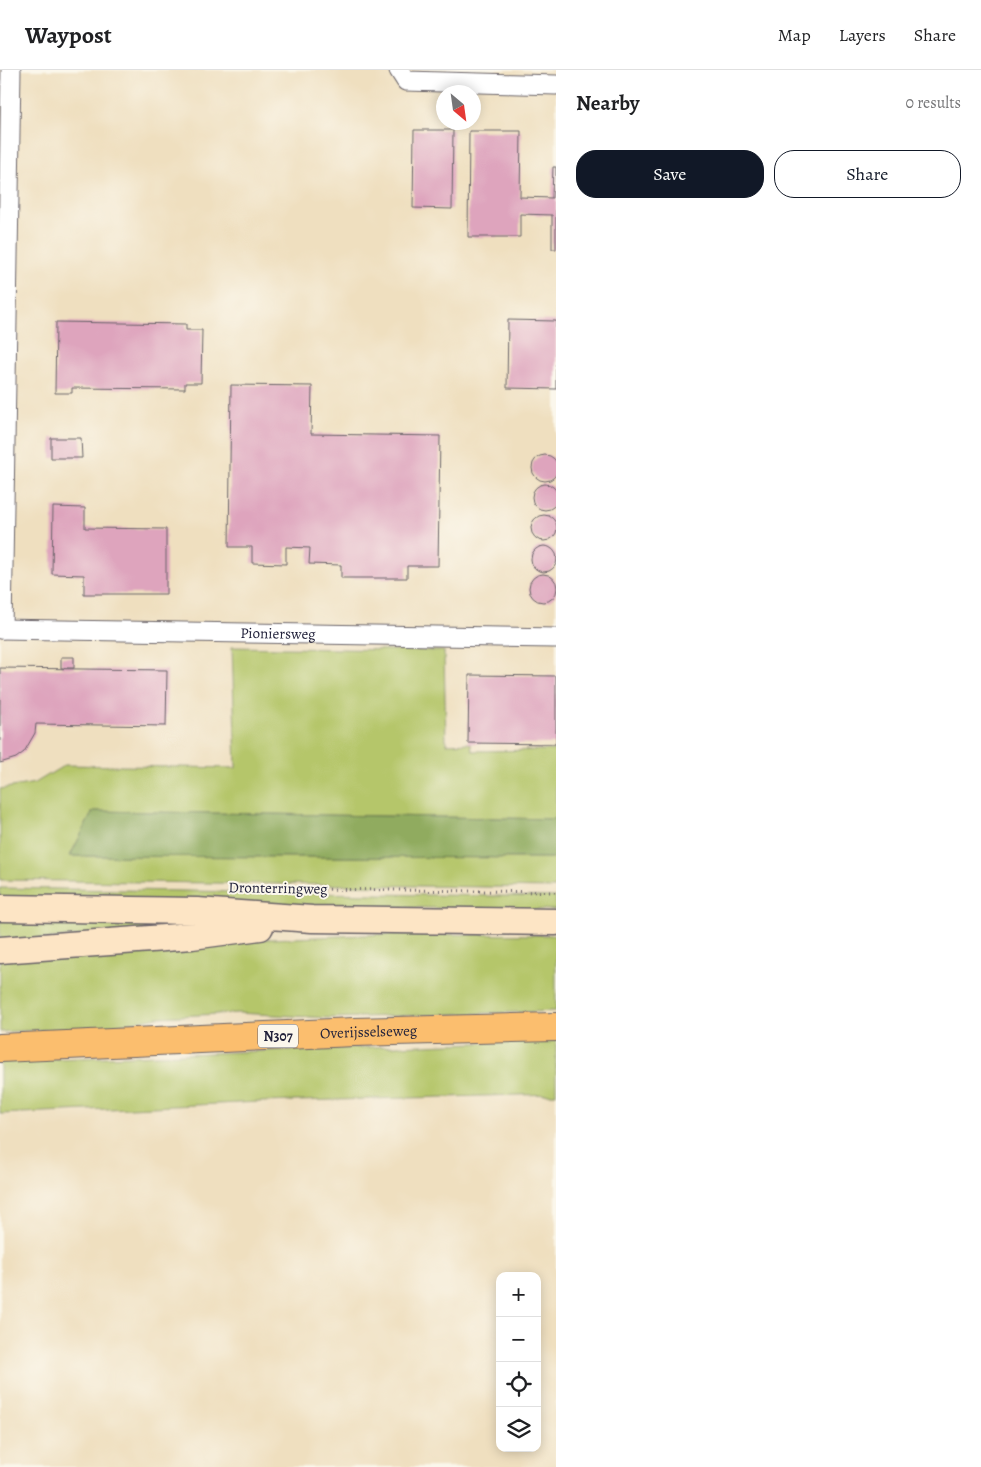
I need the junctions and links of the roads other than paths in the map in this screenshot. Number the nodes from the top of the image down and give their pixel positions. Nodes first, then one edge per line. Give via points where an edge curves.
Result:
1 (11, 70) edge
2 (399, 70) edge
3 (556, 85) edge
4 (1, 629) edge
5 (556, 638) edge
6 (0, 908) edge
7 (312, 919) junction
8 (556, 922) edge
9 (0, 950) edge
10 (556, 1027) edge
11 (0, 1048) edge

1 - 4 street
2 - 3 street via 406,81
4 - 5 street, Pioniersweg
6 - 7 main road, Dronterringweg via 197,911
7 - 8 main road, Dronterringweg
7 - 9 main road, Dronterringweg via 192,936
10 - 11 highway, Overijsselseweg / N307 via 354,1032

